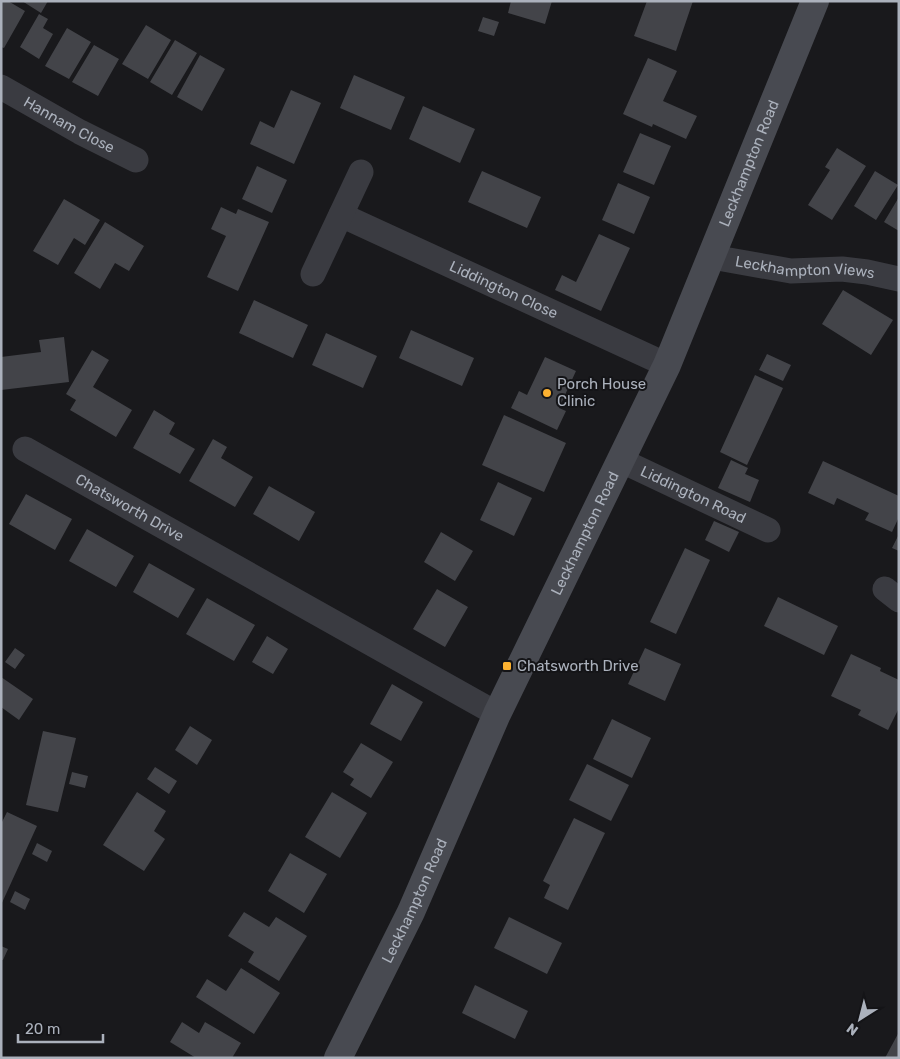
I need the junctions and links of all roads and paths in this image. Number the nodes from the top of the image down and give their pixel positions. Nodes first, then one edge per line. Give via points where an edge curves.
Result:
1 (815, 1) edge
2 (1, 87) edge
3 (136, 160) dead end
4 (361, 172) dead end
5 (341, 215) junction
6 (712, 257) junction
7 (314, 274) dead end
8 (899, 279) edge
9 (667, 365) junction
10 (25, 449) dead end
11 (620, 460) junction
12 (768, 530) dead end
13 (497, 714) junction
14 (338, 1058) edge

1 - 6 street, Leckhampton Road
2 - 3 street, Hannam Close
4 - 5 street
5 - 7 street
5 - 9 street, Liddington Close
6 - 8 street, Leckhampton Views via 791,271 842,269
6 - 9 street, Leckhampton Road
9 - 11 street, Leckhampton Road
10 - 13 street, Chatsworth Drive
11 - 12 street, Liddington Road
11 - 13 street, Leckhampton Road
13 - 14 street, Leckhampton Road via 411,912

